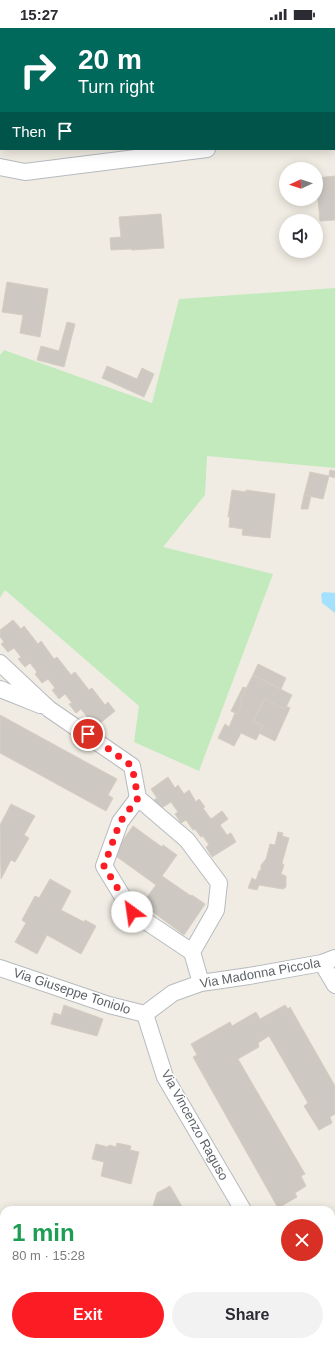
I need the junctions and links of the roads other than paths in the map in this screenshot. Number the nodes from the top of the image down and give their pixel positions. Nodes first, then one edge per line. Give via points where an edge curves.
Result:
1 (199, 150) edge
2 (0, 167) edge
3 (0, 663) edge
4 (0, 689) edge
5 (49, 709) junction
6 (138, 798) junction
7 (192, 952) junction
8 (329, 961) edge
9 (0, 968) edge
10 (201, 983) junction
11 (335, 985) edge
12 (145, 1014) junction
13 (241, 1206) edge

1 - 2 street via 25,172
3 - 5 street
4 - 5 street
5 - 6 street via 132,766
6 - 7 street via 187,840 219,884 216,910
6 - 7 street via 120,822 104,866 132,912
7 - 10 street
8 - 10 street, Via Madonna Piccola
8 - 11 street
9 - 12 street, Via Giuseppe Toniolo via 108,1005
10 - 12 street, Via Madonna Piccola via 173,993
12 - 13 street, Via Vincenzo Raguso via 165,1077

